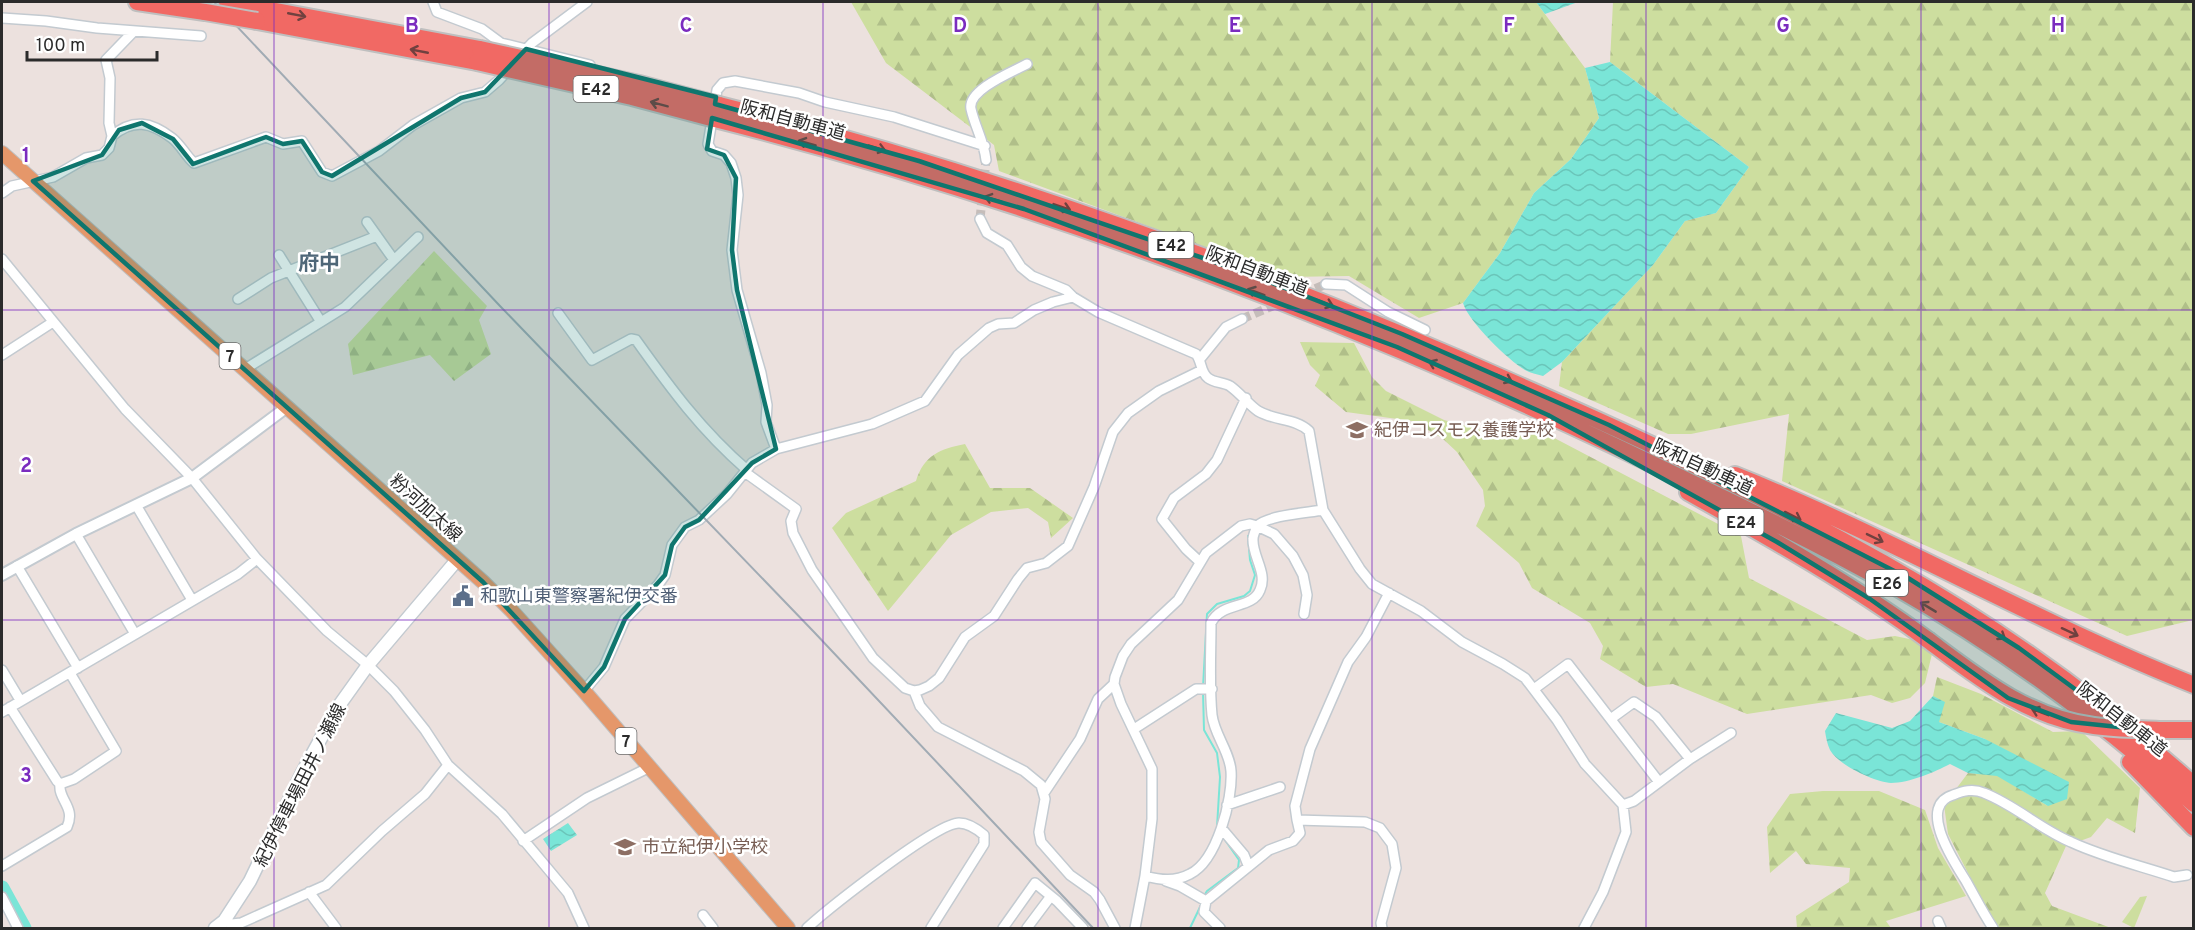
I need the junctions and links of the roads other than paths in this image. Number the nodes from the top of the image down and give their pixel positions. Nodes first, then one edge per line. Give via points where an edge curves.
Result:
1 (136, 2) edge
2 (433, 2) edge
3 (587, 2) edge
4 (233, 3) edge
5 (2, 18) edge
6 (134, 32) junction
7 (201, 36) dead end
8 (526, 49) junction
9 (478, 56) junction
10 (1027, 64) dead end
11 (717, 107) junction
12 (112, 136) junction
13 (985, 146) junction
14 (2, 153) edge
15 (986, 160) tunnel mouth
16 (33, 181) junction
17 (2, 193) edge
18 (980, 219) dead end
19 (367, 222) dead end
20 (377, 236) junction
21 (418, 237) dead end
22 (279, 255) dead end
23 (2, 259) edge
24 (394, 260) junction
25 (288, 271) junction
26 (1326, 284) tunnel mouth
27 (1073, 297) junction
28 (238, 299) dead end
29 (558, 313) dead end
30 (1242, 319) tunnel mouth
31 (53, 322) junction
32 (321, 322) junction
33 (1425, 330) dead end
34 (2, 355) edge
35 (1200, 358) junction
36 (246, 369) junction
37 (1202, 370) junction
38 (1246, 398) junction
39 (287, 407) junction
40 (1548, 415) junction
41 (1609, 425) junction
42 (776, 449) junction
43 (747, 471) junction
44 (192, 478) junction
45 (136, 505) junction
46 (1323, 510) junction
47 (1257, 526) junction
48 (76, 534) junction
49 (257, 559) junction
50 (457, 560) junction
51 (1200, 562) junction
52 (17, 566) junction
53 (3, 572) edge
54 (1389, 593) junction
55 (192, 600) junction
56 (1304, 614) dead end
57 (1953, 622) junction
58 (135, 634) junction
59 (368, 666) junction
60 (2, 670) edge
61 (74, 671) junction
62 (1114, 684) junction
63 (2193, 686) edge
64 (1212, 689) junction
65 (1534, 689) junction
66 (584, 691) junction
67 (914, 691) junction
68 (20, 700) junction
69 (6, 709) edge
70 (1612, 718) junction
71 (1134, 729) junction
72 (2193, 730) edge
73 (1731, 734) dead end
74 (1690, 759) junction
75 (448, 765) junction
76 (648, 768) junction
77 (1659, 782) junction
78 (60, 783) junction
79 (2193, 783) edge
80 (1280, 787) dead end
81 (1044, 793) junction
82 (2193, 804) edge
83 (1227, 805) junction
84 (1623, 805) junction
85 (1297, 820) junction
86 (2193, 828) edge
87 (1222, 829) junction
88 (524, 840) junction
89 (1248, 865) junction
90 (2, 866) edge
91 (2187, 875) dead end
92 (1145, 876) junction
93 (1165, 881) junction
94 (309, 892) junction
95 (1051, 896) junction
96 (2, 897) edge
97 (1206, 901) junction
98 (703, 915) dead end
99 (220, 925) edge
100 (785, 927) edge
101 (18, 928) edge
102 (336, 928) edge
103 (585, 928) edge
104 (713, 928) edge
105 (807, 928) edge
106 (931, 928) edge
107 (1004, 928) edge
108 (1027, 928) edge
109 (1083, 928) edge
110 (1115, 928) edge
111 (1135, 928) edge
112 (1220, 928) edge
113 (1382, 928) edge
114 (1584, 928) edge
115 (1993, 928) edge

9 -> 1 highway, 阪和自動車道 / E42, bridge
2 - 8 street via 437,12 482,29 501,43
3 - 8 street
4 -> 9 highway, 阪和自動車道 / E42
5 - 6 street
6 - 7 street
6 - 12 street via 106,60
8 - 11 street
8 - 12 street via 485,92 461,98 333,176 322,172 302,141 283,144 266,137 194,163 173,139 142,123 129,125
9 - 11 highway, 阪和自動車道 / E42, bridge via 639,84
10 - 13 street via 972,98 970,107
11 - 13 street via 717,90 723,83 735,81 894,117
40 -> 11 highway, 阪和自動車道 / E42 via 1397,347 1145,250 804,142
11 -> 41 highway, 阪和自動車道 / E42 via 811,128 919,161 1210,260 1402,334
11 - 42 street via 708,144 731,163 736,178 732,250 736,280 761,373 766,422
12 - 16 street via 102,155 86,158 53,177
13 - 15 street
14 - 16 main road, 粉河加太線 / 7
16 - 17 street
16 - 36 main road, 粉河加太線 / 7
18 - 27 street via 987,233 1007,245 1021,267
19 - 20 street
20 - 24 street
20 - 25 street
21 - 24 street
22 - 25 street
23 - 31 street
24 - 32 street via 345,307
25 - 28 street
25 - 32 street
26 - 33 street via 1346,285
27 - 35 street
27 - 42 street via 1034,310 1014,323 989,328 958,355 925,401 872,424
29 - 43 street via 592,360 636,339 705,431
30 - 35 street via 1226,327
31 - 34 street
31 - 44 street via 125,409
32 - 36 street
35 - 37 street
36 - 39 main road, 粉河加太線 / 7
37 - 38 street via 1208,378 1228,385
37 - 67 street via 1159,391 1128,413 1113,432 1068,546 1046,563 1027,568 994,616 965,637 939,678
38 - 46 street via 1258,410 1276,419 1302,424 1309,431
38 - 51 street via 1217,460 1206,474 1174,498 1162,519
39 - 44 street
39 - 50 main road, 粉河加太線 / 7
57 -> 40 highway, 阪和自動車道 / E26 via 1792,531
72 -> 40 highway, E24, bridge via 2094,726 2030,708 1985,682 1870,599 1777,542
41 -> 63 highway, E24 via 1816,510 2130,660
41 -> 79 highway, 阪和自動車道 / E26 via 1751,494 1908,578 2069,683
42 - 43 street via 752,463
43 - 66 street via 699,520 685,527 672,545 665,575 625,619 604,667
43 - 67 street via 796,509 791,521 793,533 812,570 873,658 905,688
44 - 45 street
44 - 49 street
45 - 48 street
45 - 55 street
46 - 47 street via 1273,517
46 - 54 street via 1359,569 1372,584
47 - 51 street via 1241,526
47 - 56 street via 1274,534 1304,575
47 - 64 street via 1252,539 1262,573 1260,590 1252,600 1221,610 1211,623
48 - 52 street
48 - 58 street
49 - 55 street
49 - 59 street via 327,631
50 - 59 main road, 紀伊停車場田井ノ瀬線
50 - 66 main road, 粉河加太線 / 7 via 512,610
51 - 62 street via 1178,600 1131,644
52 - 53 street
52 - 61 street
54 - 65 street via 1525,678
54 - 85 street via 1348,662 1310,749 1295,806
55 - 58 street
57 - 82 highway, 阪和自動車道 / E26 via 2106,729
57 - 86 highway via 2100,733
58 - 61 street
59 - 75 street via 413,714
59 - 99 main road, 紀伊停車場田井ノ瀬線 via 338,707 250,882
60 - 68 street
61 - 68 street
61 - 78 street via 116,751 75,779
62 - 71 street
62 - 81 street via 1098,699 1080,739
64 - 71 street via 1196,689
64 - 83 street via 1212,717 1231,770
65 - 70 street via 1568,663
65 - 84 street via 1585,764
66 - 76 main road, 粉河加太線 / 7
67 - 81 street via 920,706 938,727 1024,771 1041,785
68 - 69 street
69 - 78 street
70 - 74 street via 1634,702 1656,717
70 - 77 street
71 - 92 street via 1152,769 1152,819
73 - 74 street
74 - 77 street
75 - 88 street via 502,814
75 - 94 street via 425,794 326,885
76 - 88 street via 587,798
76 - 100 main road, 粉河加太線 / 7
77 - 84 street
78 - 90 street via 70,811 67,827
80 - 83 street
81 - 110 street via 1041,842 1070,874 1094,892
83 - 87 street
84 - 114 street via 1626,832
85 - 89 street via 1300,833 1293,841 1269,850
85 - 113 street via 1365,822 1380,828 1392,844 1396,868
87 - 89 street
87 - 93 street via 1212,851 1191,874
88 - 103 street via 568,892
89 - 97 street
91 - 115 street via 2174,877 2076,844 1998,799 1967,790 1947,796 1937,812 1938,822 1946,848
92 - 93 street
92 - 111 street
93 - 97 street
94 - 99 street via 241,923
94 - 102 street
95 - 107 street via 1035,883
95 - 108 street
95 - 109 street
96 - 101 street
97 - 112 street via 1204,912
98 - 104 street
105 - 106 street via 835,903 946,827 959,823 973,826 984,835 984,844

